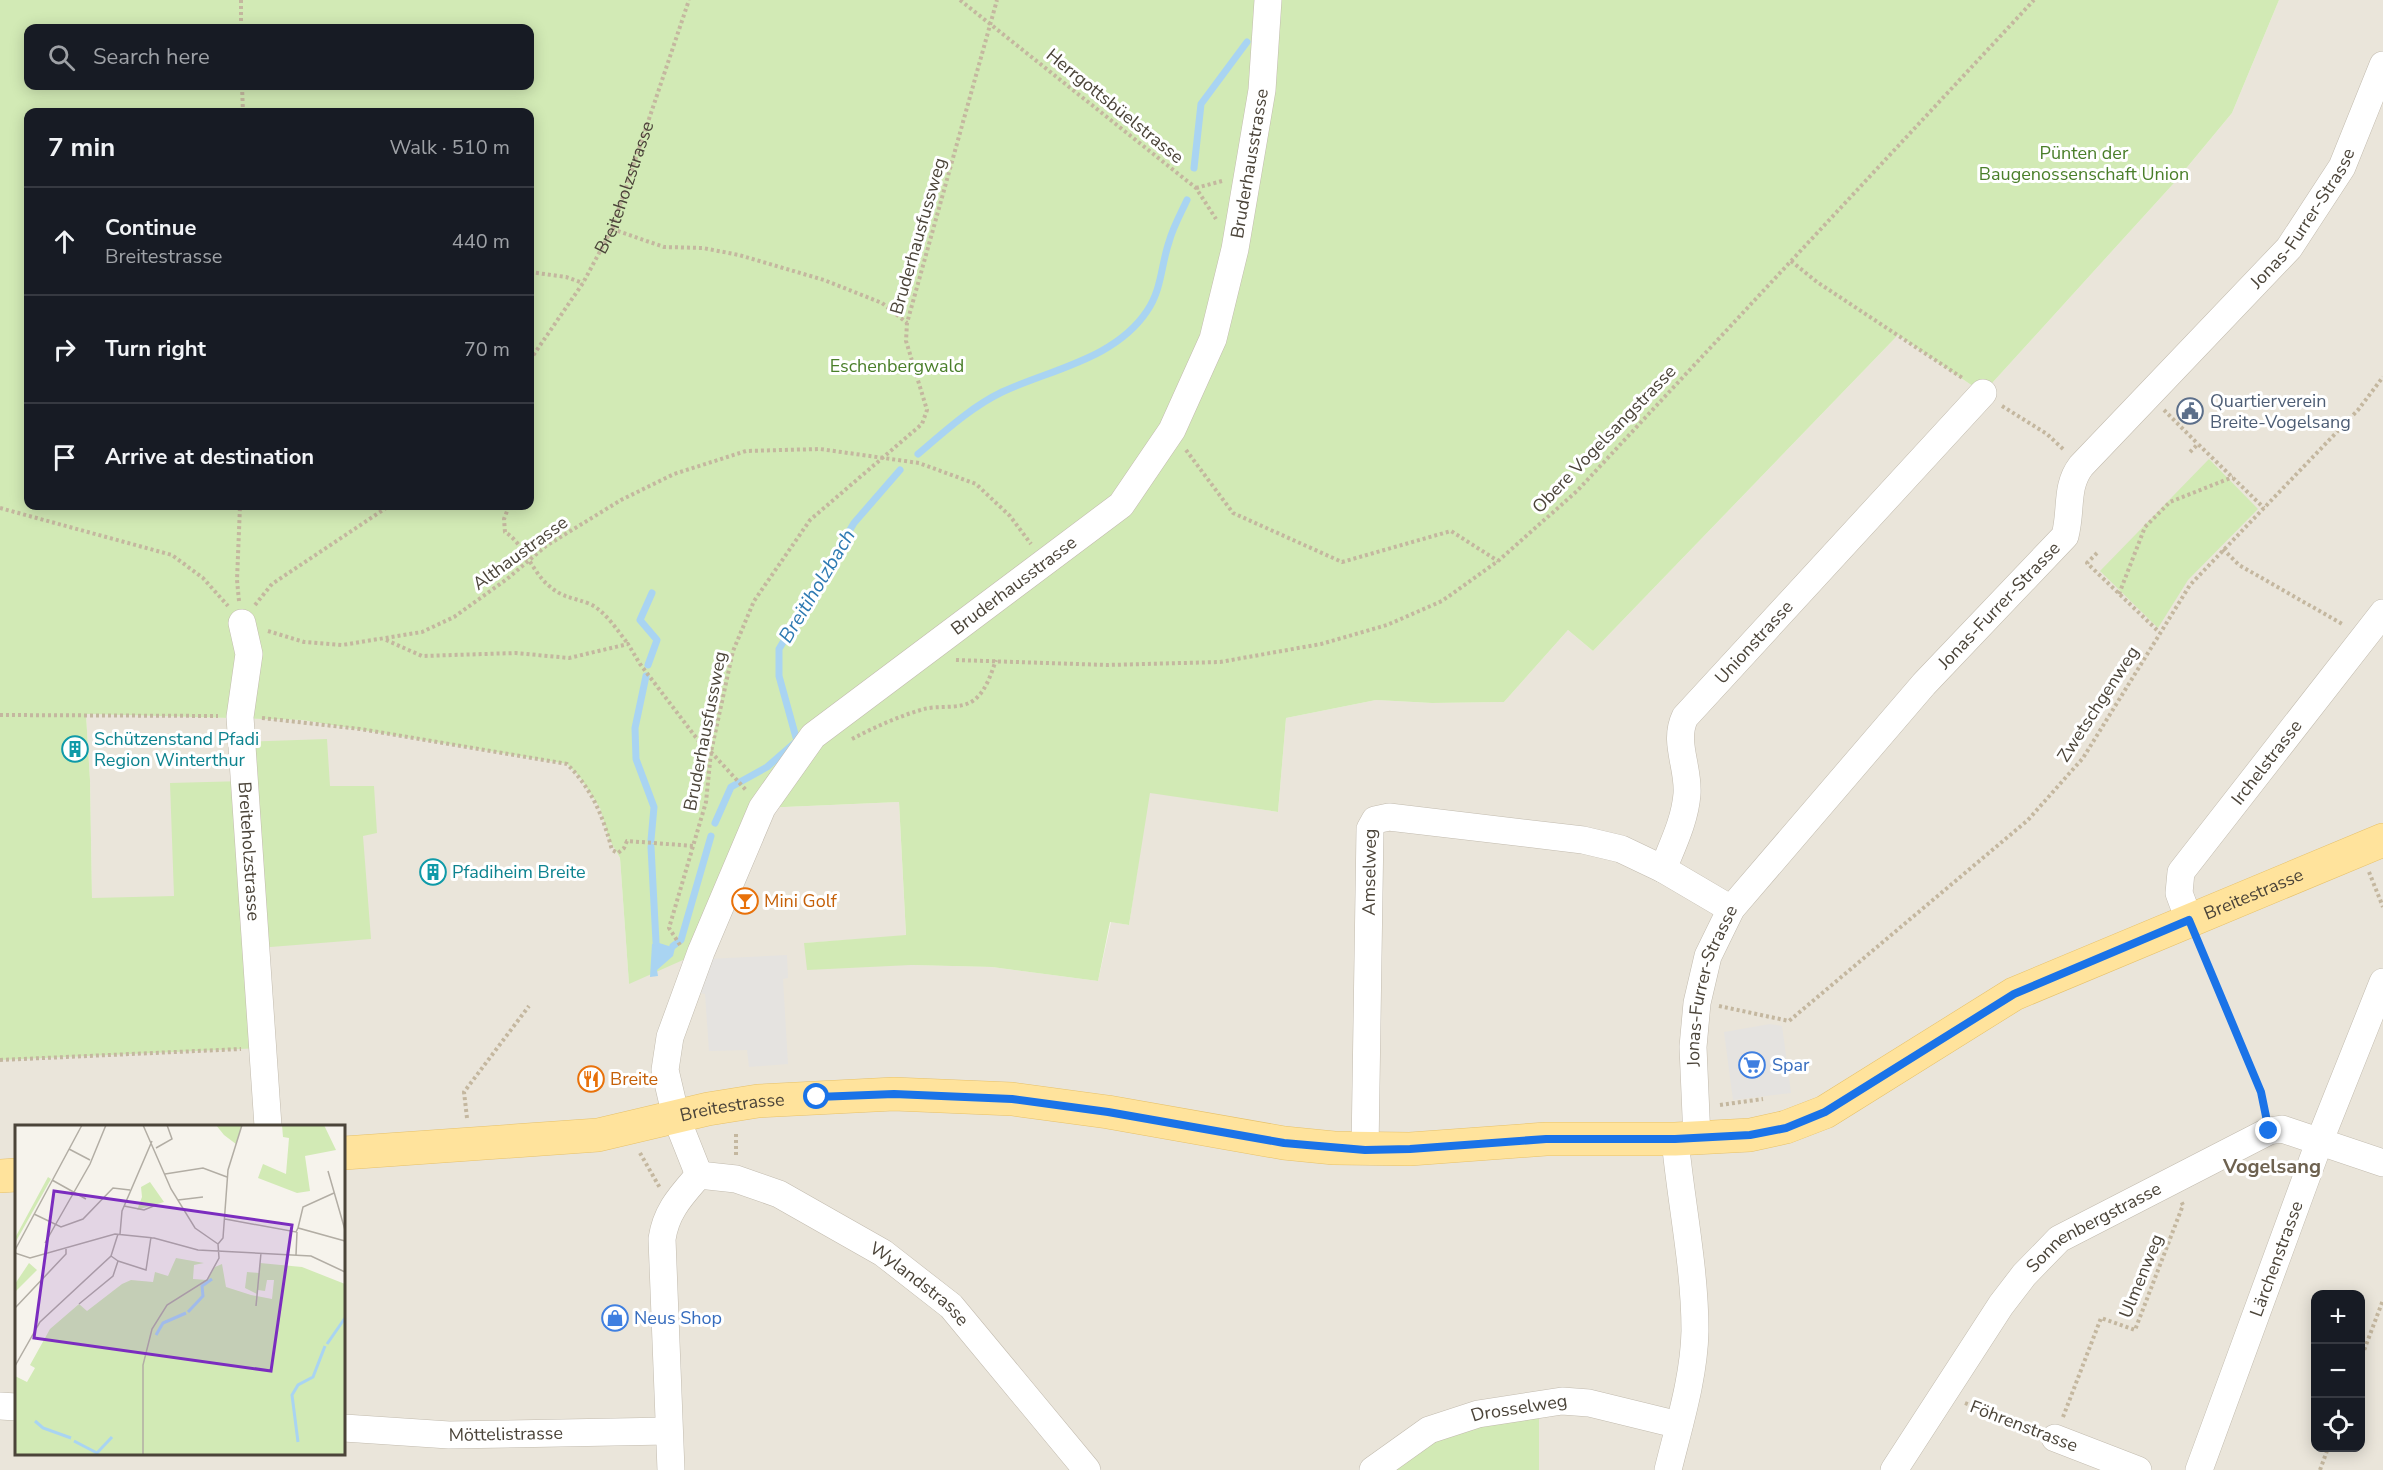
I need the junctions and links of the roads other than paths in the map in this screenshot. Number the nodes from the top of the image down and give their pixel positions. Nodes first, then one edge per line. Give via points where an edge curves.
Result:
1 (1268, 0) edge
2 (2383, 65) edge
3 (1983, 393) road end
4 (2383, 613) edge
5 (242, 622) road end
6 (2371, 845) edge
7 (1663, 868) junction
8 (1731, 909) junction
9 (2189, 920) junction
10 (2383, 982) edge
11 (676, 1117) junction
12 (268, 1125) edge
13 (1686, 1139) junction
14 (2320, 1140) junction
15 (1365, 1150) junction
16 (345, 1153) edge
17 (2383, 1162) edge
18 (15, 1175) edge
19 (699, 1175) junction
20 (0, 1176) edge
21 (0, 1406) edge
22 (15, 1407) edge
23 (1679, 1425) junction
24 (345, 1428) edge
25 (668, 1431) junction
26 (2055, 1438) road end
27 (671, 1470) edge
28 (1087, 1470) edge
29 (1373, 1470) edge
30 (1668, 1470) edge
31 (1894, 1470) edge
32 (2138, 1470) edge
33 (2199, 1470) edge

1 - 11 street, Bruderhausstrasse via 1262,90 1235,249 1212,339 1172,430 1121,505 813,736 762,808 670,1037 665,1070
2 - 8 street, Jonas-Furrer-Strasse via 2342,167 2289,248 2081,466 2070,480 2070,520 2065,536 1924,684
3 - 7 street, Unionstrasse via 1685,717 1678,731 1687,790 1684,815
4 - 9 street, Irchelstrasse via 2181,872 2179,893
5 - 12 street, Breiteholzstrasse via 249,654 240,717
6 - 9 main road, Breitestrasse
7 - 8 street
7 - 15 street, Amselweg via 1621,849 1583,840 1389,817 1375,820 1370,829
8 - 13 street, Jonas-Furrer-Strasse via 1708,956 1697,1003
9 - 13 main road, Breitestrasse via 2014,994 1825,1112 1769,1132
10 - 14 street, Lärchenstrasse
11 - 15 main road, Breitestrasse via 758,1101 962,1095 1108,1112 1284,1143
11 - 16 main road, Breitestrasse via 598,1135
11 - 19 street, Bruderhausstrasse
13 - 15 main road, Breitestrasse via 1546,1139
13 - 23 street, Jonas-Furrer-Strasse via 1694,1301 1690,1373
14 - 17 street
14 - 31 street, Sonnenbergstrasse via 2282,1129 2269,1131 2059,1239 2001,1305
14 - 33 street, Lärchenstrasse
18 - 20 main road
19 - 25 street via 672,1207 662,1239
19 - 28 street, Wylandstrasse via 736,1179 778,1194 883,1252 951,1306
21 - 22 street
23 - 29 street, Drosselweg via 1589,1403 1562,1401 1478,1414 1429,1430
23 - 30 street, Jonas-Furrer-Strasse
24 - 25 street, Möttelistrasse via 449,1435
25 - 27 street
26 - 32 street, Föhrenstrasse

